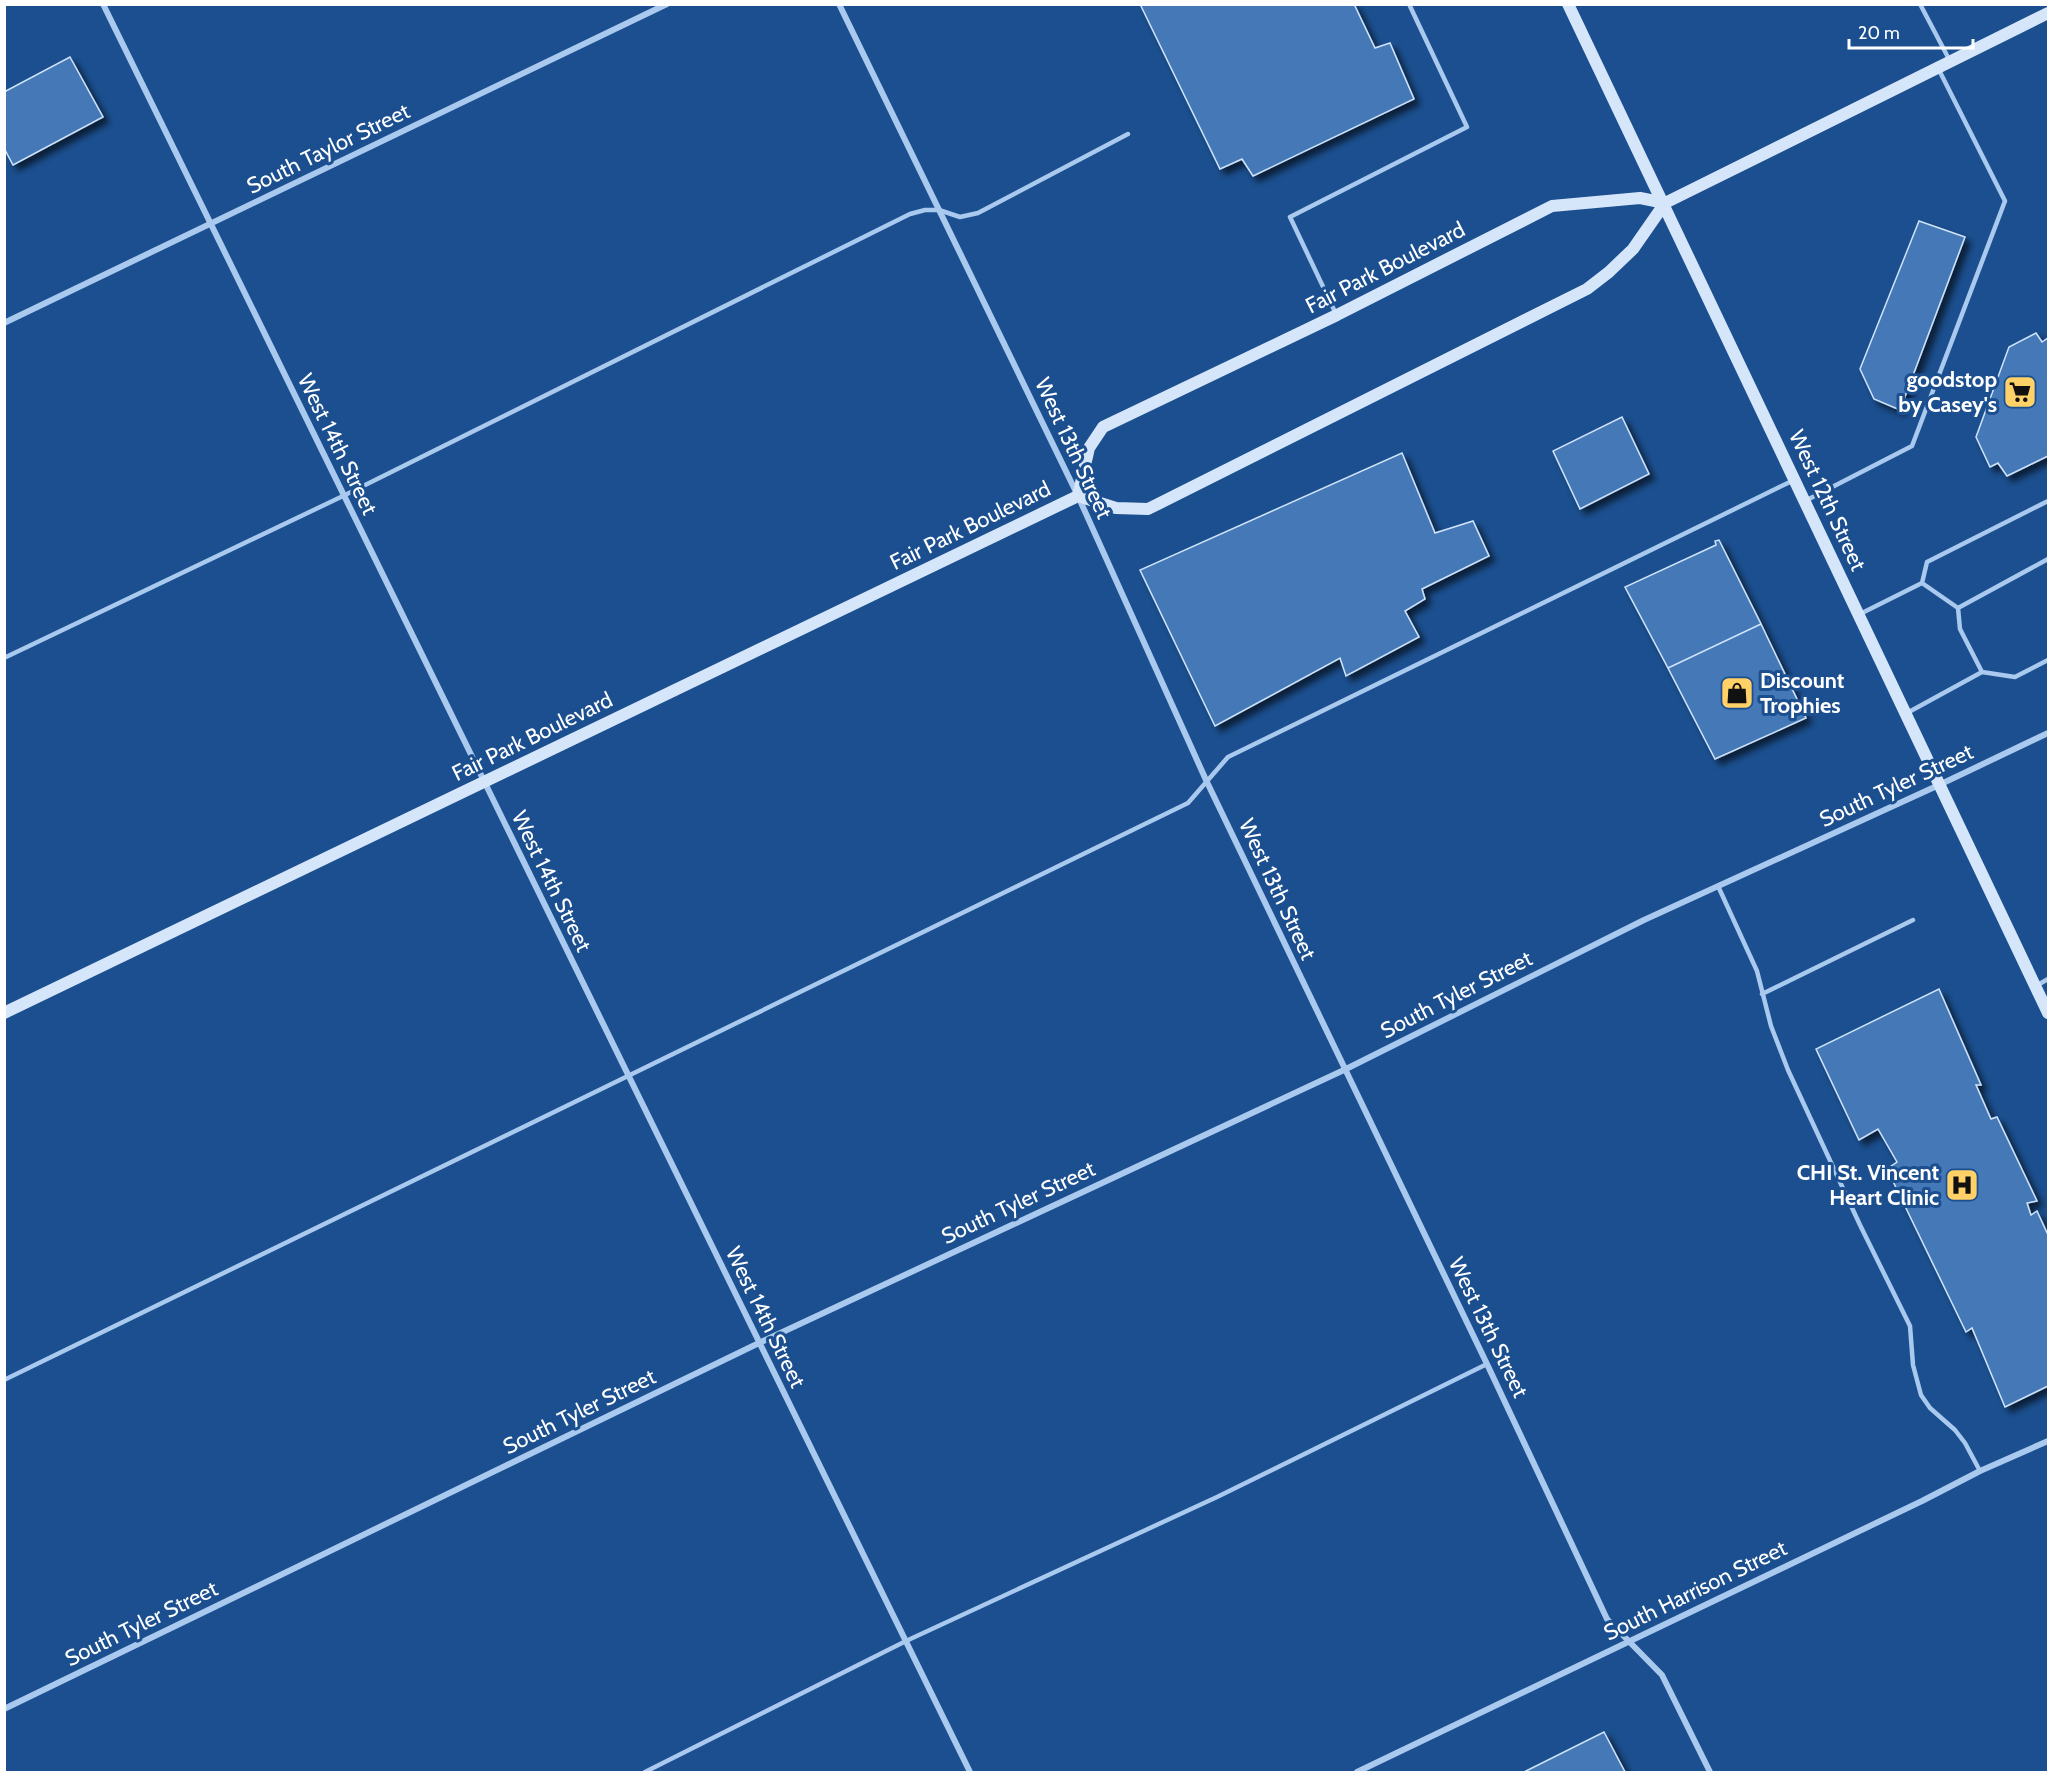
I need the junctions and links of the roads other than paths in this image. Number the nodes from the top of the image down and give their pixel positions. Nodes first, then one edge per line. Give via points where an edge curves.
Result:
1 (103, 4) edge
2 (667, 4) edge
3 (838, 4) edge
4 (1409, 4) edge
5 (1568, 4) edge
6 (1920, 4) edge
7 (2049, 13) edge
8 (1950, 61) junction
9 (1938, 67) junction
10 (1128, 134) dead end
11 (1665, 203) junction
12 (939, 210) junction
13 (210, 224) junction
14 (1337, 315) junction
15 (4, 323) edge
16 (1795, 479) junction
17 (344, 496) junction
18 (1078, 496) junction
19 (1805, 501) junction
20 (2049, 501) edge
21 (2049, 559) edge
22 (1923, 583) junction
23 (1958, 608) junction
24 (1858, 614) junction
25 (4, 658) edge
26 (2049, 660) edge
27 (1982, 672) junction
28 (1906, 714) junction
29 (2049, 733) edge
30 (1206, 780) junction
31 (484, 782) junction
32 (1939, 785) junction
33 (1718, 886) junction
34 (1913, 921) dead end
35 (2049, 979) edge
36 (2036, 986) junction
37 (1762, 994) junction
38 (4, 1013) edge
39 (2049, 1013) edge
40 (1344, 1070) junction
41 (628, 1077) junction
42 (759, 1343) junction
43 (1487, 1364) junction
44 (4, 1380) edge
45 (2049, 1441) edge
46 (1980, 1471) junction
47 (906, 1641) junction
48 (1630, 1642) junction
49 (4, 1709) edge
50 (645, 1773) edge
51 (970, 1773) edge
52 (1356, 1773) edge
53 (1710, 1773) edge

1 - 13 street, West 14th Street
2 - 13 street, South Taylor Street
3 - 12 street, West 13th Street
4 - 14 lane via 1467,127 1290,217
5 - 11 street, West 12th Street
6 - 8 lane
7 - 8 street, Fair Park Boulevard
8 - 9 street, Fair Park Boulevard
9 - 11 street, Fair Park Boulevard
9 - 19 lane via 2005,201 1912,446
10 - 12 lane via 978,213 960,217
11 - 14 street, Fair Park Boulevard via 1640,198 1552,206
11 - 16 street, West 12th Street
11 - 18 street, Fair Park Boulevard via 1633,249 1587,289 1148,509 1116,508
12 - 17 lane via 910,214
12 - 18 street, West 13th Street
13 - 15 street, South Taylor Street
13 - 17 street, West 14th Street
14 - 18 street, Fair Park Boulevard via 1103,427 1089,448
16 - 19 street, West 12th Street
16 - 30 lane via 1227,757
17 - 25 lane
17 - 31 street, West 14th Street
18 - 30 street, West 13th Street
18 - 31 street, Fair Park Boulevard
19 - 24 street, West 12th Street
20 - 22 lane via 1927,562
21 - 23 lane
22 - 23 lane
22 - 24 lane
23 - 27 lane via 1960,628
24 - 28 street, West 12th Street
26 - 27 lane via 2014,677
27 - 28 lane
28 - 32 street, West 12th Street
29 - 32 street, South Tyler Street
30 - 40 street, West 13th Street
30 - 41 lane via 1188,803
31 - 38 street, Fair Park Boulevard
31 - 41 street, West 14th Street
32 - 33 street, South Tyler Street
32 - 36 street, West 12th Street
33 - 37 lane via 1757,971
33 - 40 street, South Tyler Street
34 - 37 lane
35 - 36 lane
36 - 39 street, West 12th Street
37 - 46 lane via 1788,1070 1910,1326 1913,1365 1921,1395 1955,1430
40 - 42 street, South Tyler Street
40 - 43 street, West 13th Street
41 - 42 street, West 14th Street
41 - 44 lane
42 - 47 street, West 14th Street
42 - 49 street, South Tyler Street
43 - 47 lane via 1217,1497
43 - 48 street, West 13th Street via 1607,1619
45 - 46 street, South Harrison Street
46 - 48 street, South Harrison Street
47 - 50 lane
47 - 51 street, West 14th Street
48 - 52 street, South Harrison Street
48 - 53 street, West 13th Street via 1662,1675

